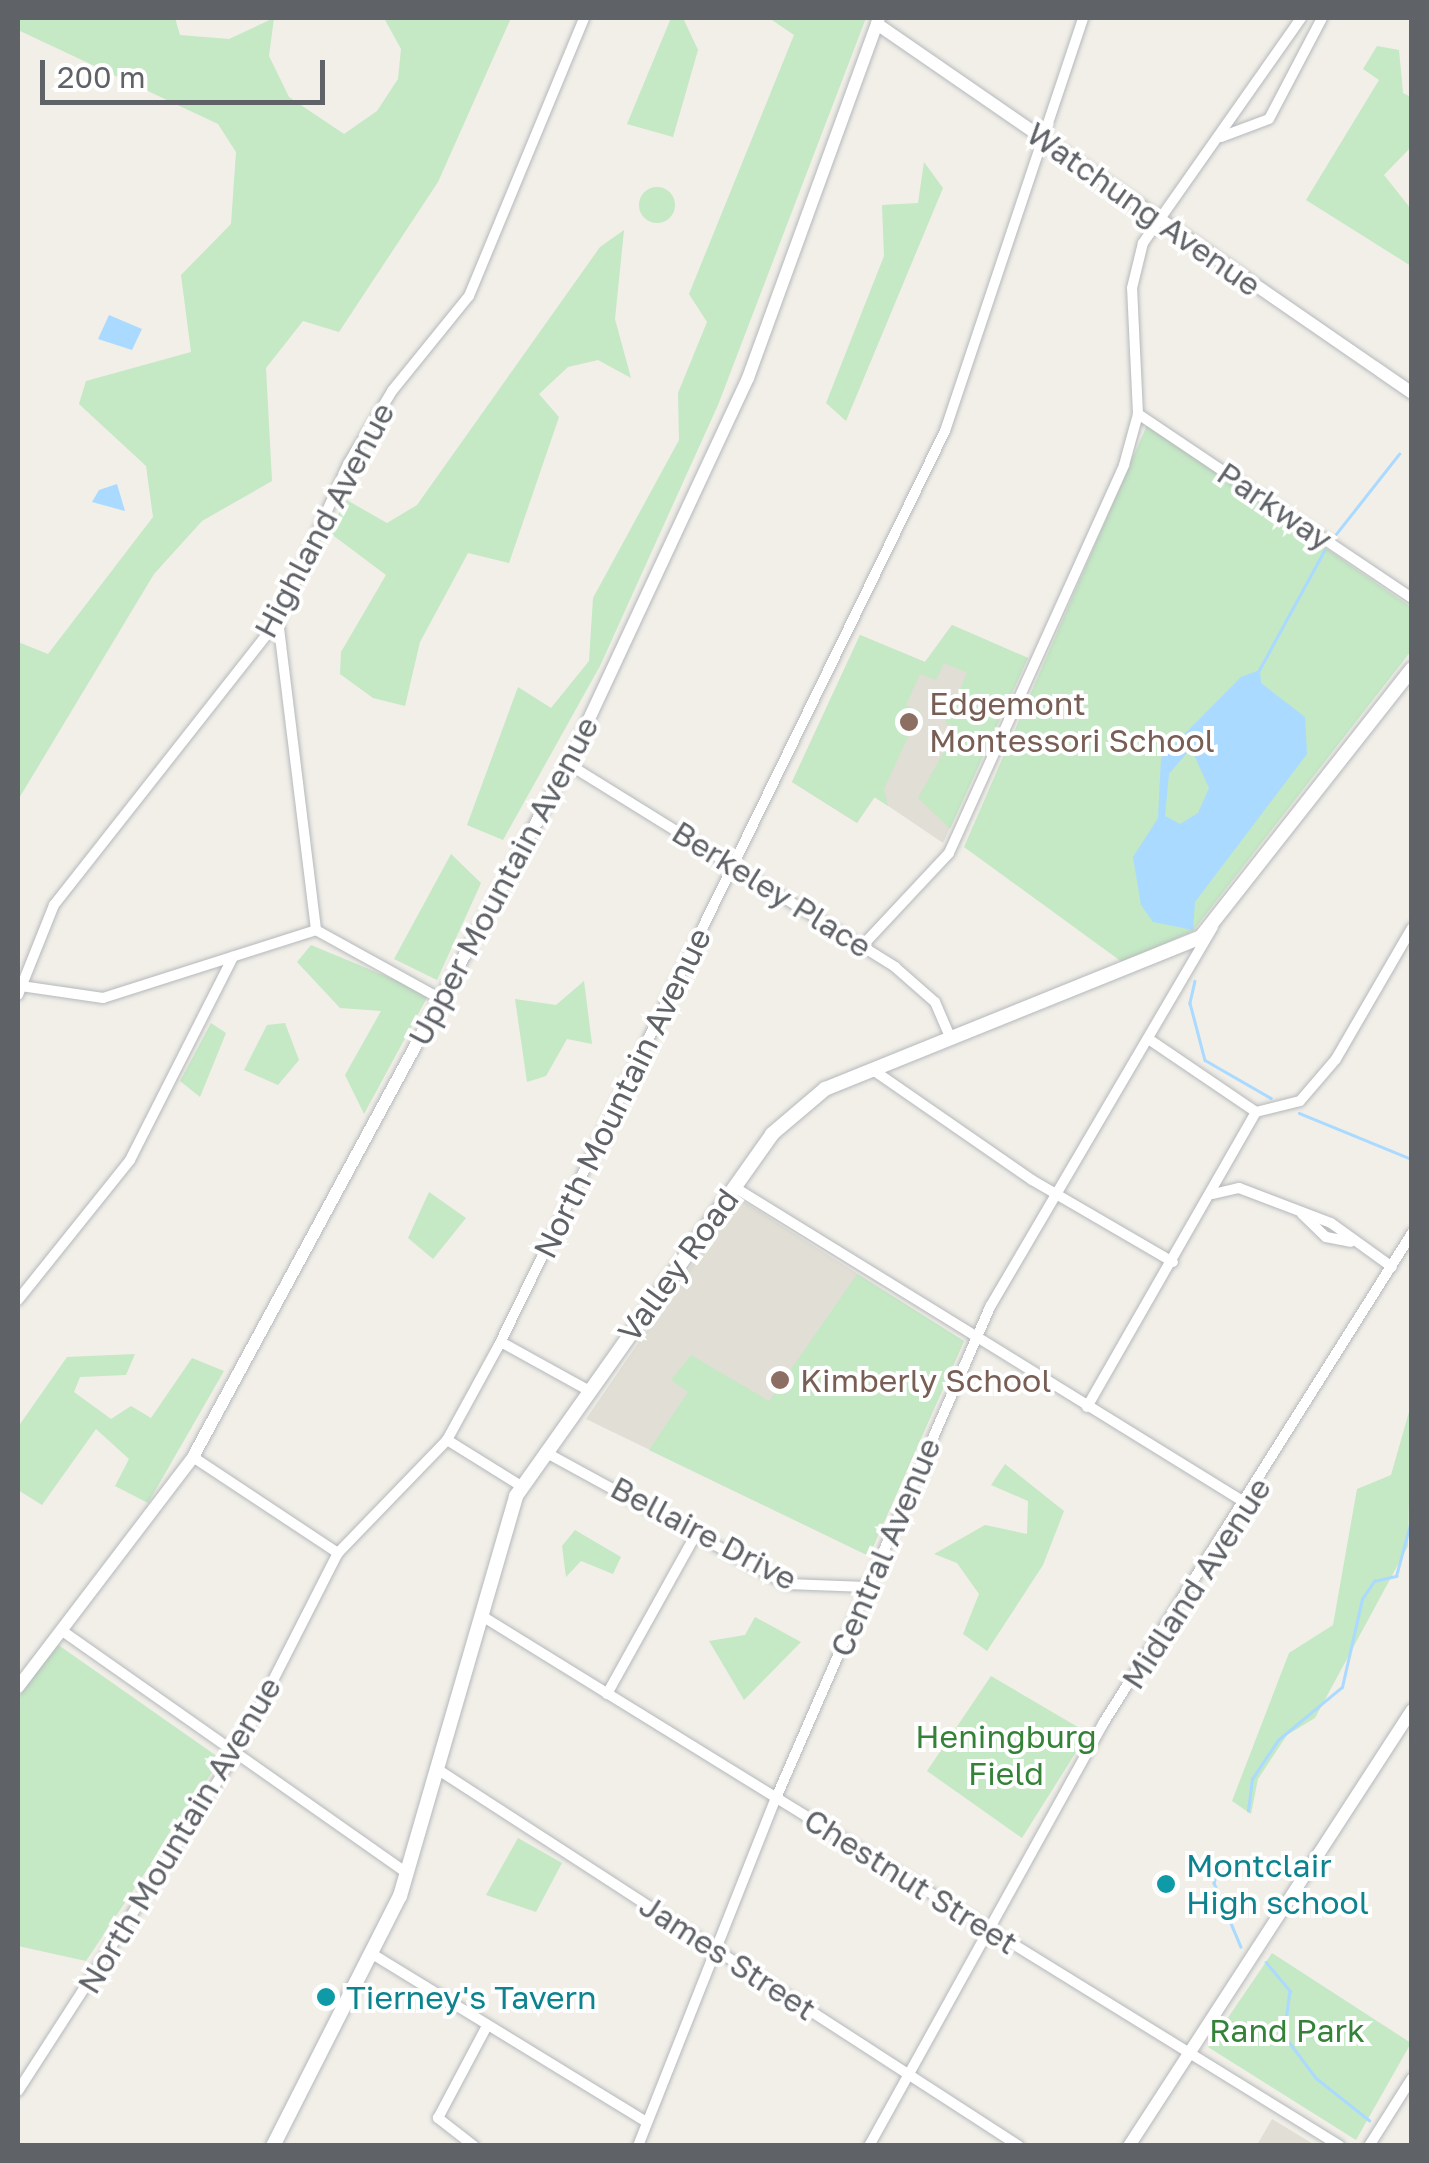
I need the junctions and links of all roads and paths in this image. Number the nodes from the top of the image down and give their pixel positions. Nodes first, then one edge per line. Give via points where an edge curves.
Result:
1 (584, 18) edge
2 (1084, 18) edge
3 (1301, 18) edge
4 (1322, 18) edge
5 (878, 21) edge
6 (1221, 136) junction
7 (1041, 138) junction
8 (1158, 218) junction
9 (1412, 392) edge
10 (1138, 414) junction
11 (1412, 598) edge
12 (278, 620) junction
13 (1408, 679) edge
14 (568, 764) junction
15 (734, 866) junction
16 (1213, 927) junction
17 (1412, 928) edge
18 (316, 930) junction
19 (863, 944) junction
20 (1181, 948) junction
21 (234, 958) junction
22 (1186, 975) junction
23 (19, 991) edge
24 (441, 999) junction
25 (950, 1039) junction
26 (1150, 1040) junction
27 (873, 1070) junction
28 (1256, 1112) junction
29 (1233, 1161) junction
30 (734, 1187) junction
31 (1239, 1188) junction
32 (1053, 1192) junction
33 (1212, 1194) junction
34 (1412, 1233) edge
35 (1174, 1262) junction
36 (1392, 1268) junction
37 (18, 1300) edge
38 (976, 1339) junction
39 (501, 1342) junction
40 (588, 1390) junction
41 (1087, 1407) junction
42 (448, 1440) junction
43 (545, 1452) junction
44 (192, 1457) junction
45 (521, 1486) junction
46 (1249, 1504) junction
47 (696, 1536) junction
48 (338, 1553) junction
49 (868, 1587) junction
50 (482, 1616) junction
51 (61, 1630) junction
52 (18, 1687) edge
53 (608, 1694) junction
54 (1412, 1710) edge
55 (236, 1754) junction
56 (437, 1769) junction
57 (776, 1798) junction
58 (408, 1874) junction
59 (989, 1928) junction
60 (715, 1949) junction
61 (374, 1955) junction
62 (486, 2026) junction
63 (1190, 2052) junction
64 (908, 2073) junction
65 (1412, 2078) edge
66 (18, 2091) edge
67 (648, 2122) junction
68 (273, 2146) edge
69 (474, 2146) edge
70 (638, 2146) edge
71 (868, 2146) edge
72 (1020, 2146) edge
73 (1129, 2146) edge
74 (1340, 2146) edge
75 (1369, 2146) edge

1 - 12 street, Highland Avenue via 469,296 392,391 348,464
2 - 7 street, North Mountain Avenue
3 - 6 street
4 - 6 street via 1269,119
5 - 7 street, Watchung Avenue
5 - 14 street, Upper Mountain Avenue via 748,378
6 - 8 street
7 - 8 street, Watchung Avenue
7 - 15 street, North Mountain Avenue via 945,430
8 - 9 street, Watchung Avenue
8 - 10 street via 1133,274
10 - 11 street, Parkway
10 - 19 street via 1124,465 949,853
12 - 18 street
12 - 23 street, Highland Avenue via 54,905
13 - 16 main road, Valley Road
14 - 15 street, Berkeley Place
14 - 24 street, Upper Mountain Avenue
15 - 19 street, Berkeley Place
15 - 39 street, North Mountain Avenue
16 - 20 main road, Valley Road
16 - 22 street, Central Avenue
17 - 28 street via 1336,1059 1300,1101
18 - 21 street
18 - 24 street
19 - 25 street, Berkeley Place via 929,995
20 - 22 street
20 - 25 main road, Valley Road
21 - 23 street via 104,998
21 - 37 street via 130,1160
22 - 26 street, Central Avenue
24 - 44 street, Upper Mountain Avenue
25 - 27 main road, Valley Road
26 - 28 street
26 - 32 street, Central Avenue
27 - 30 main road, Valley Road via 802,1100
27 - 32 street
28 - 29 street
29 - 31 street
29 - 33 street
30 - 38 street
30 - 40 main road, Valley Road
31 - 33 street
31 - 36 street via 1332,1223
32 - 35 street
32 - 38 street, Central Avenue
33 - 35 street
34 - 36 street, Midland Avenue
35 - 41 street
36 - 46 street, Midland Avenue
38 - 41 street
38 - 49 street, Central Avenue
39 - 40 street
39 - 42 street, North Mountain Avenue
40 - 43 main road, Valley Road
41 - 46 street
42 - 45 street
42 - 48 street, North Mountain Avenue
43 - 45 main road, Valley Road
43 - 47 street, Bellaire Drive
44 - 48 street
44 - 51 street, Upper Mountain Avenue
45 - 50 main road, Valley Road
46 - 59 street, Midland Avenue via 1104,1722
47 - 49 street, Bellaire Drive via 803,1589 849,1580
47 - 53 street
48 - 55 street, North Mountain Avenue
49 - 57 street, Central Avenue
50 - 53 street, Chestnut Street
50 - 56 main road, Valley Road
51 - 52 street, Upper Mountain Avenue
51 - 55 street
53 - 57 street, Chestnut Street
54 - 63 street
55 - 58 street
55 - 66 street, North Mountain Avenue
56 - 58 main road, Valley Road
56 - 60 street, James Street
57 - 59 street, Chestnut Street
57 - 60 street, Central Avenue
58 - 61 main road, Valley Road
59 - 63 street, Chestnut Street
59 - 64 street, Midland Avenue
60 - 64 street, James Street
60 - 67 street, Central Avenue
61 - 62 street
61 - 68 main road, Valley Road
62 - 67 street
62 - 69 street via 438,2118
63 - 73 street
63 - 74 street, Chestnut Street
64 - 71 street, Midland Avenue
64 - 72 street, James Street
65 - 75 street
67 - 70 street, Central Avenue

